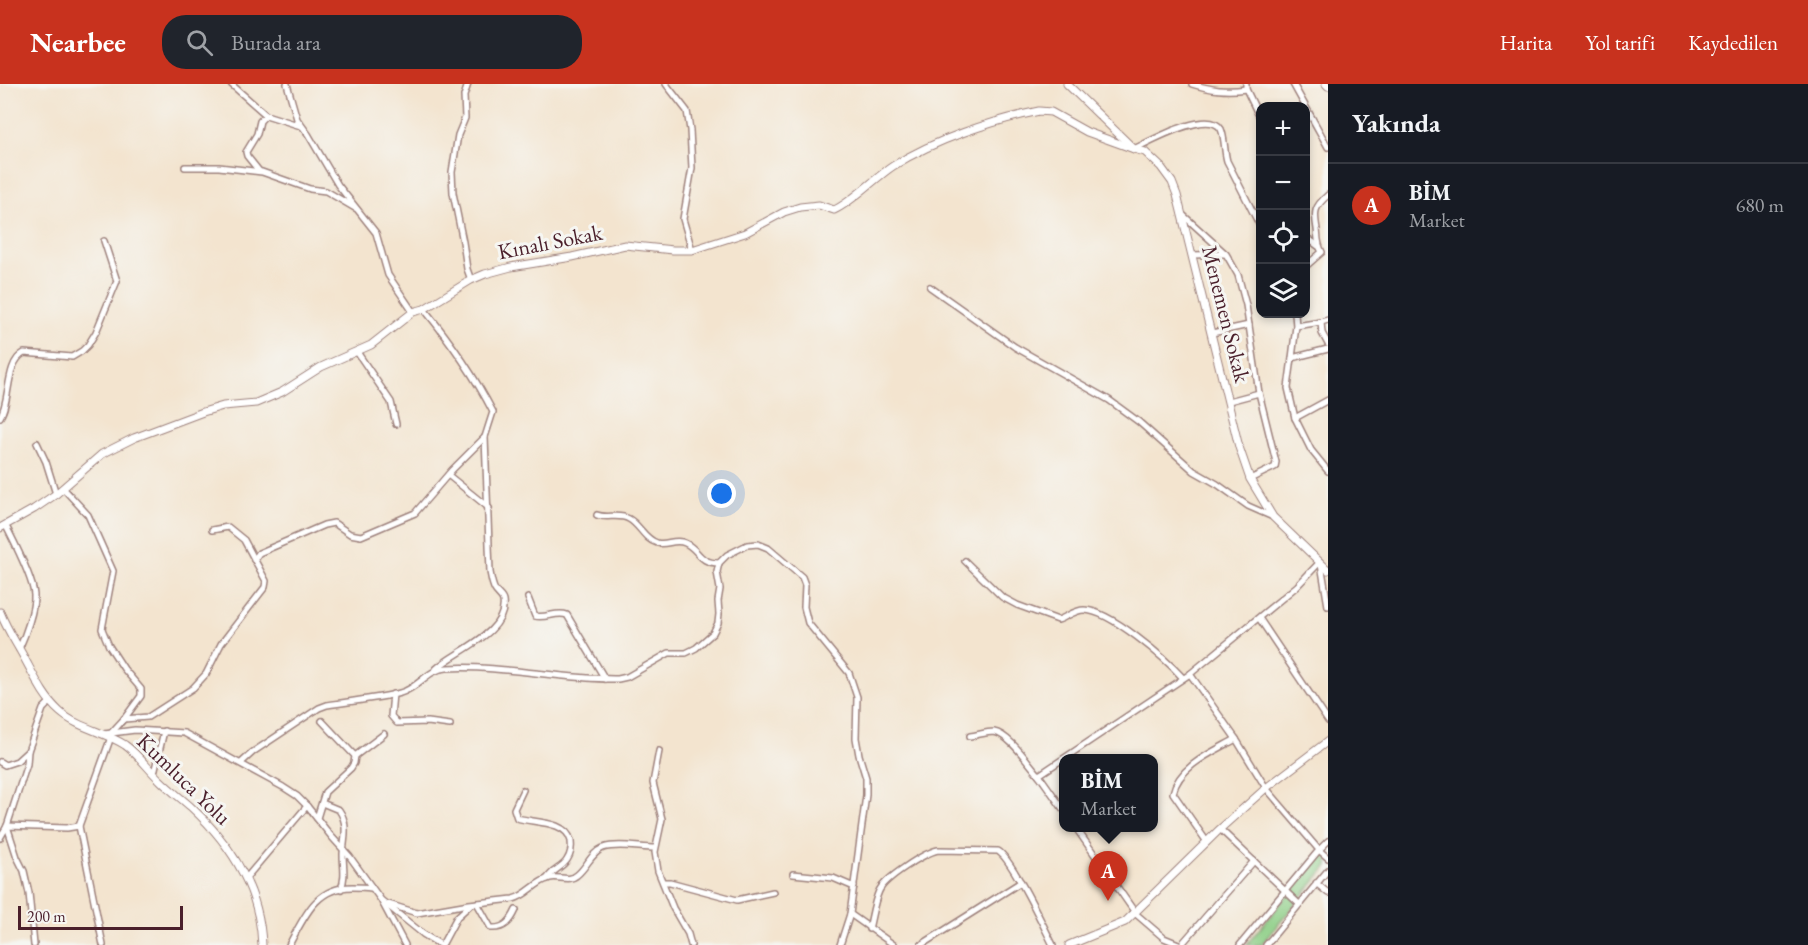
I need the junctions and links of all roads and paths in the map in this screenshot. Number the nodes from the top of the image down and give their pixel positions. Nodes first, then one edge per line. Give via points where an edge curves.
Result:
1 (231, 84) edge
2 (287, 84) edge
3 (468, 84) edge
4 (666, 84) edge
5 (1066, 84) edge
6 (1192, 84) edge
7 (1293, 84) edge
8 (1243, 87) edge
9 (1256, 111) edge
10 (266, 115) junction
11 (303, 126) junction
12 (1328, 147) edge
13 (1134, 149) junction
14 (185, 167) dead end
15 (260, 172) junction
16 (1328, 195) edge
17 (356, 208) junction
18 (1183, 215) junction
19 (1256, 218) edge
20 (1310, 240) edge
21 (104, 241) dead end
22 (1318, 246) junction
23 (692, 250) junction
24 (1226, 254) junction
25 (1193, 255) junction
26 (1307, 264) edge
27 (471, 280) junction
28 (930, 287) dead end
29 (424, 309) junction
30 (413, 312) junction
31 (1295, 318) edge
32 (1328, 320) edge
33 (1321, 322) junction
34 (1249, 325) junction
35 (1296, 326) junction
36 (1212, 333) junction
37 (1328, 344) edge
38 (1328, 349) edge
39 (357, 352) junction
40 (1292, 358) junction
41 (1259, 393) junction
42 (1328, 400) edge
43 (1229, 402) junction
44 (0, 417) edge
45 (1295, 417) junction
46 (396, 423) dead end
47 (485, 437) junction
48 (37, 443) dead end
49 (1328, 471) edge
50 (448, 475) junction
51 (1250, 478) junction
52 (63, 488) junction
53 (56, 494) junction
54 (489, 508) junction
55 (597, 515) dead end
56 (1273, 517) junction
57 (3, 527) edge
58 (212, 530) dead end
59 (255, 560) junction
60 (965, 561) dead end
61 (1320, 562) junction
62 (720, 563) junction
63 (1328, 570) edge
64 (528, 598) dead end
65 (1328, 603) edge
66 (0, 612) edge
67 (1259, 618) junction
68 (3, 631) edge
69 (20, 649) junction
70 (436, 669) junction
71 (1190, 674) junction
72 (1183, 678) junction
73 (605, 679) junction
74 (393, 694) junction
75 (50, 702) junction
76 (124, 719) junction
77 (322, 721) dead end
78 (1328, 721) edge
79 (450, 726) dead end
80 (164, 732) junction
81 (384, 734) dead end
82 (109, 735) junction
83 (970, 736) dead end
84 (1236, 739) junction
85 (1328, 741) edge
86 (28, 751) junction
87 (659, 751) dead end
88 (1070, 754) edge
89 (355, 756) junction
90 (0, 762) edge
91 (1059, 762) edge
92 (241, 763) junction
93 (154, 773) junction
94 (1039, 775) junction
95 (1266, 789) junction
96 (523, 790) dead end
97 (321, 802) junction
98 (1059, 803) edge
99 (307, 806) junction
100 (317, 818) junction
101 (7, 826) junction
102 (79, 826) junction
103 (1220, 829) junction
104 (1079, 832) edge
105 (0, 838) edge
106 (1328, 841) edge
107 (1207, 842) junction
108 (655, 849) junction
109 (344, 850) junction
110 (1319, 850) junction
111 (1328, 858) edge
112 (1254, 861) junction
113 (1328, 870) edge
114 (793, 874) dead end
115 (246, 878) junction
116 (547, 879) junction
117 (663, 882) junction
118 (1021, 882) junction
119 (1316, 884) junction
120 (854, 887) junction
121 (371, 888) junction
122 (341, 889) junction
123 (1284, 891) junction
124 (773, 892) dead end
125 (1328, 893) edge
126 (381, 900) junction
127 (474, 904) junction
128 (1299, 904) junction
129 (516, 910) dead end
130 (850, 914) junction
131 (1136, 914) junction
132 (869, 929) junction
133 (1079, 943) edge
134 (34, 945) edge
135 (103, 945) edge
136 (262, 945) edge
137 (289, 945) edge
138 (405, 945) edge
139 (441, 945) edge
140 (691, 945) edge
141 (840, 945) edge
142 (894, 945) edge
143 (921, 945) edge
144 (1053, 945) edge
145 (1069, 945) edge
146 (1181, 945) edge
147 (1240, 945) edge
148 (1266, 945) edge

1 - 10 street
2 - 11 street via 294,112
3 - 27 street via 465,118 452,172
4 - 23 street via 687,111 690,130 692,168 683,219
5 - 13 street, Menemen Sokak
6 - 8 street via 1211,90
7 - 12 street
8 - 9 street
10 - 11 street
10 - 15 street via 246,152
11 - 17 street
13 - 18 street, Menemen Sokak via 1145,152 1167,175
13 - 19 street via 1185,126 1206,121 1216,124 1221,129 1227,161
13 - 23 street, Kınalı Sokak via 1087,132 1051,112 1030,113 972,130 914,154 839,208 800,207 745,233
14 - 15 street
15 - 17 street via 326,191
16 - 22 street via 1319,202 1314,216
17 - 30 street via 376,233 388,275
18 - 24 street
18 - 25 street, Menemen Sokak
20 - 22 street
21 - 44 street via 117,281 96,332 88,345 72,357 24,353 20,356
22 - 26 street via 1322,252
23 - 27 street, Kınalı Sokak via 625,245 511,267
24 - 25 street
24 - 34 street via 1238,275
25 - 36 street, Menemen Sokak
27 - 29 street, Kınalı Sokak
28 - 56 street via 1015,347 1109,400 1194,471 1248,506
29 - 30 street, Kınalı Sokak
29 - 47 street via 453,344 493,412
30 - 39 street, Kınalı Sokak
31 - 35 street
32 - 33 street
33 - 35 street
33 - 37 street
34 - 36 street
34 - 41 street
35 - 40 street
36 - 43 street, Menemen Sokak
38 - 40 street
39 - 46 street via 391,402
39 - 52 street, Kınalı Sokak via 321,367 262,401 214,408 124,442 102,454
40 - 45 street via 1288,388
41 - 43 street
41 - 51 street via 1275,466
42 - 45 street
43 - 51 street, Menemen Sokak
45 - 49 street via 1311,450
47 - 50 street
47 - 54 street
48 - 53 street
50 - 54 street
50 - 59 street via 411,516 361,536 334,523 324,525 259,553
51 - 56 street, Menemen Sokak
52 - 53 street, Kınalı Sokak
52 - 76 street via 88,515 113,571 102,629 124,669 141,689 141,696
53 - 57 street, Kınalı Sokak
54 - 70 street via 490,572 495,591 503,600 501,616 492,630
55 - 62 street via 630,519 655,542 681,542 705,561
56 - 61 street, Menemen Sokak
57 - 69 street via 34,596
58 - 59 street via 228,527 244,540
59 - 76 street via 266,581 265,587 221,644 201,680 147,717
60 - 72 street via 1002,597 1027,609 1058,620 1082,610 1097,612 1163,657
61 - 63 street, Menemen Sokak
61 - 65 street
61 - 67 street
62 - 73 street via 719,614 713,633 696,648 663,656 627,677
62 - 120 street via 747,545 758,544 789,565 805,585 808,622 849,673 856,697 856,738 866,778
64 - 73 street via 535,616 567,615
66 - 68 street, Kumluca Yolu
67 - 71 street
67 - 78 street
68 - 69 street, Kumluca Yolu
69 - 75 street, Kumluca Yolu
70 - 73 street
70 - 74 street via 414,688
71 - 72 street
71 - 84 street
72 - 88 street
74 - 79 street via 391,716 397,723
74 - 92 street via 318,708
75 - 82 street, Kumluca Yolu via 63,715
75 - 86 street
76 - 82 street
77 - 89 street
80 - 82 street via 135,730
80 - 92 street via 184,733
80 - 93 street
81 - 89 street
82 - 93 street, Kumluca Yolu via 134,752
82 - 102 street
83 - 94 street via 999,734
84 - 95 street
84 - 107 street via 1194,764 1175,781 1173,793
85 - 95 street
86 - 90 street via 17,761 5,765
86 - 101 street
87 - 108 street via 654,783 662,819
89 - 97 street via 354,764 328,789
91 - 94 street
92 - 99 street
93 - 115 street, Kumluca Yolu via 209,826
94 - 98 street
95 - 103 street
95 - 110 street
96 - 116 street via 514,809 517,818 561,828 570,838 569,858
97 - 100 street
97 - 109 street via 343,816
99 - 100 street
99 - 115 street
100 - 109 street
101 - 102 street
101 - 105 street
101 - 134 street via 29,892
102 - 135 street
103 - 107 street
103 - 112 street
104 - 131 street
106 - 110 street
107 - 131 street
108 - 116 street via 607,847 593,855 576,876
108 - 117 street
109 - 121 street
109 - 122 street via 345,877
110 - 111 street
110 - 123 street
112 - 123 street
112 - 146 street
113 - 119 street
114 - 120 street via 833,878
115 - 136 street, Kumluca Yolu via 259,913
116 - 127 street via 519,898
117 - 124 street via 737,900
117 - 140 street
118 - 132 street via 998,851 929,852 879,890
118 - 143 street
118 - 144 street
119 - 125 street
119 - 128 street
120 - 130 street
121 - 122 street
121 - 126 street
122 - 137 street via 314,902
123 - 128 street
123 - 147 street
126 - 127 street via 417,913
126 - 138 street
126 - 139 street
127 - 129 street via 491,928 507,924
127 - 139 street via 457,917
128 - 148 street
130 - 132 street
130 - 141 street
131 - 133 street
131 - 146 street via 1164,938
132 - 142 street
133 - 145 street

